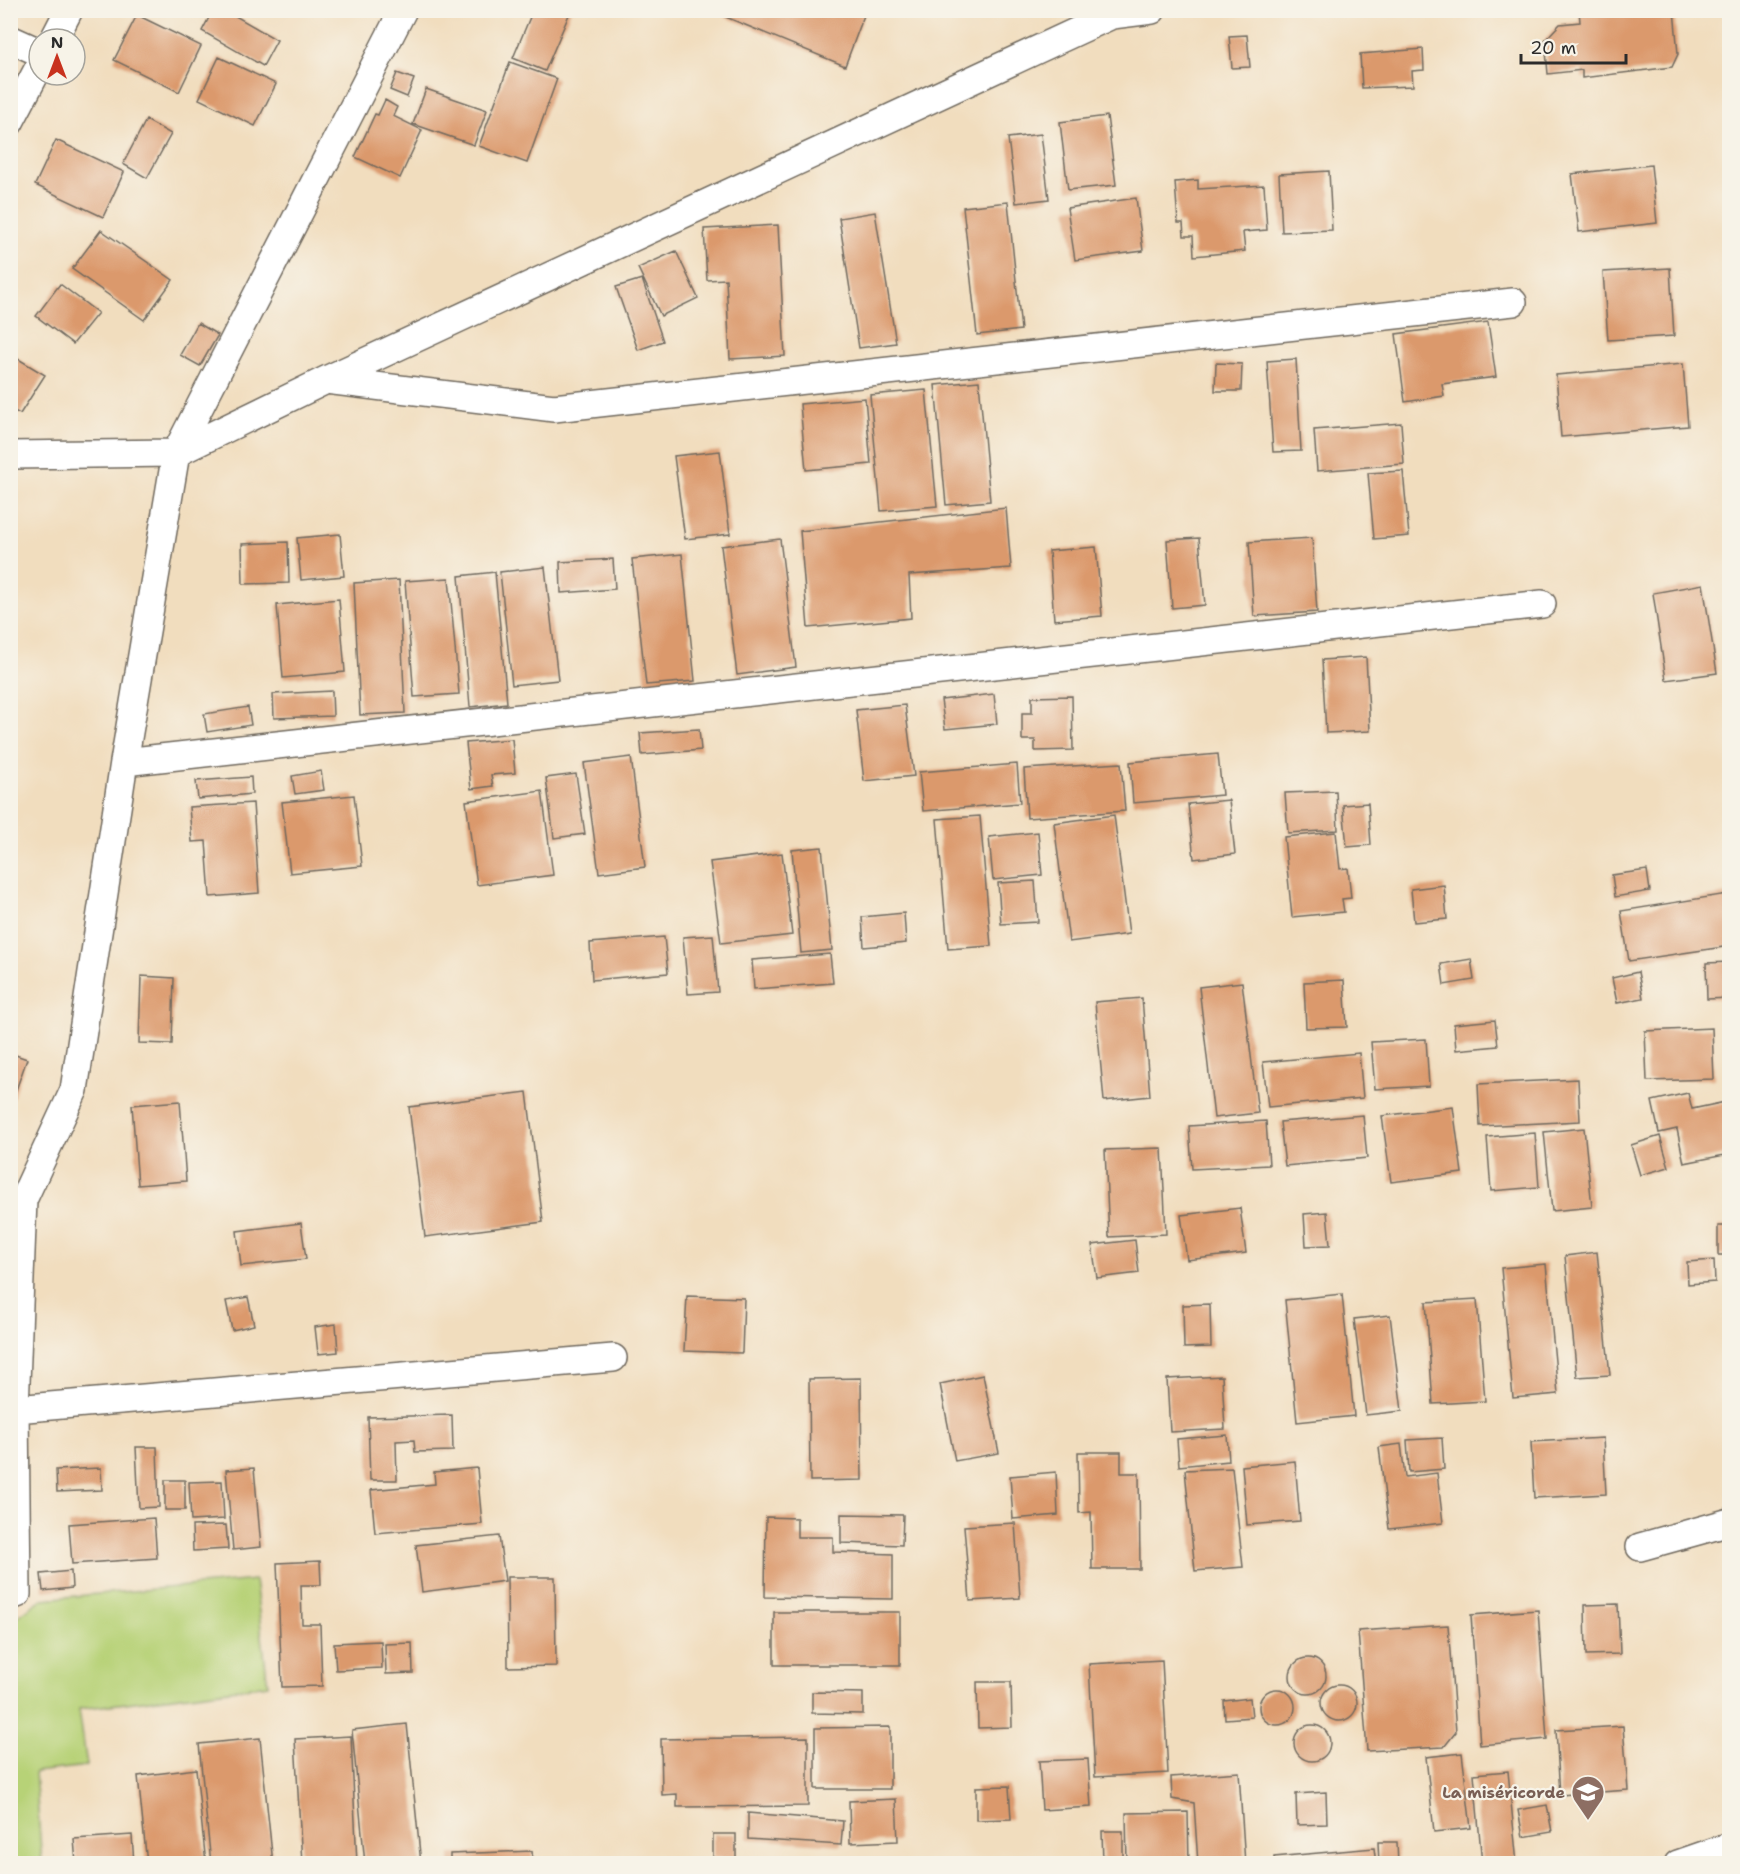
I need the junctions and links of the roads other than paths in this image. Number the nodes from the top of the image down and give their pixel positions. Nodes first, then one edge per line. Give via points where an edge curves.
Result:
1 (69, 10) edge
2 (403, 10) edge
3 (1152, 10) edge
4 (1111, 13) edge
5 (60, 27) edge
6 (10, 39) edge
7 (27, 47) edge
8 (28, 87) edge
9 (10, 122) edge
10 (1513, 302) dead end
11 (326, 380) junction
12 (176, 453) junction
13 (10, 455) edge
14 (1542, 604) dead end
15 (124, 762) junction
16 (17, 1198) edge
17 (613, 1358) dead end
18 (15, 1409) junction
19 (1730, 1522) edge
20 (1640, 1547) dead end
21 (10, 1592) edge
22 (1730, 1845) edge
23 (1678, 1863) edge

1 - 5 street
2 - 12 street
3 - 4 street
4 - 11 street
6 - 7 street
8 - 9 street
10 - 11 street via 554,408
11 - 12 street
12 - 13 street
12 - 15 street
14 - 15 street
15 - 16 street via 74,1090
16 - 18 street
17 - 18 street
18 - 21 street via 17,1594
19 - 20 street
22 - 23 street

